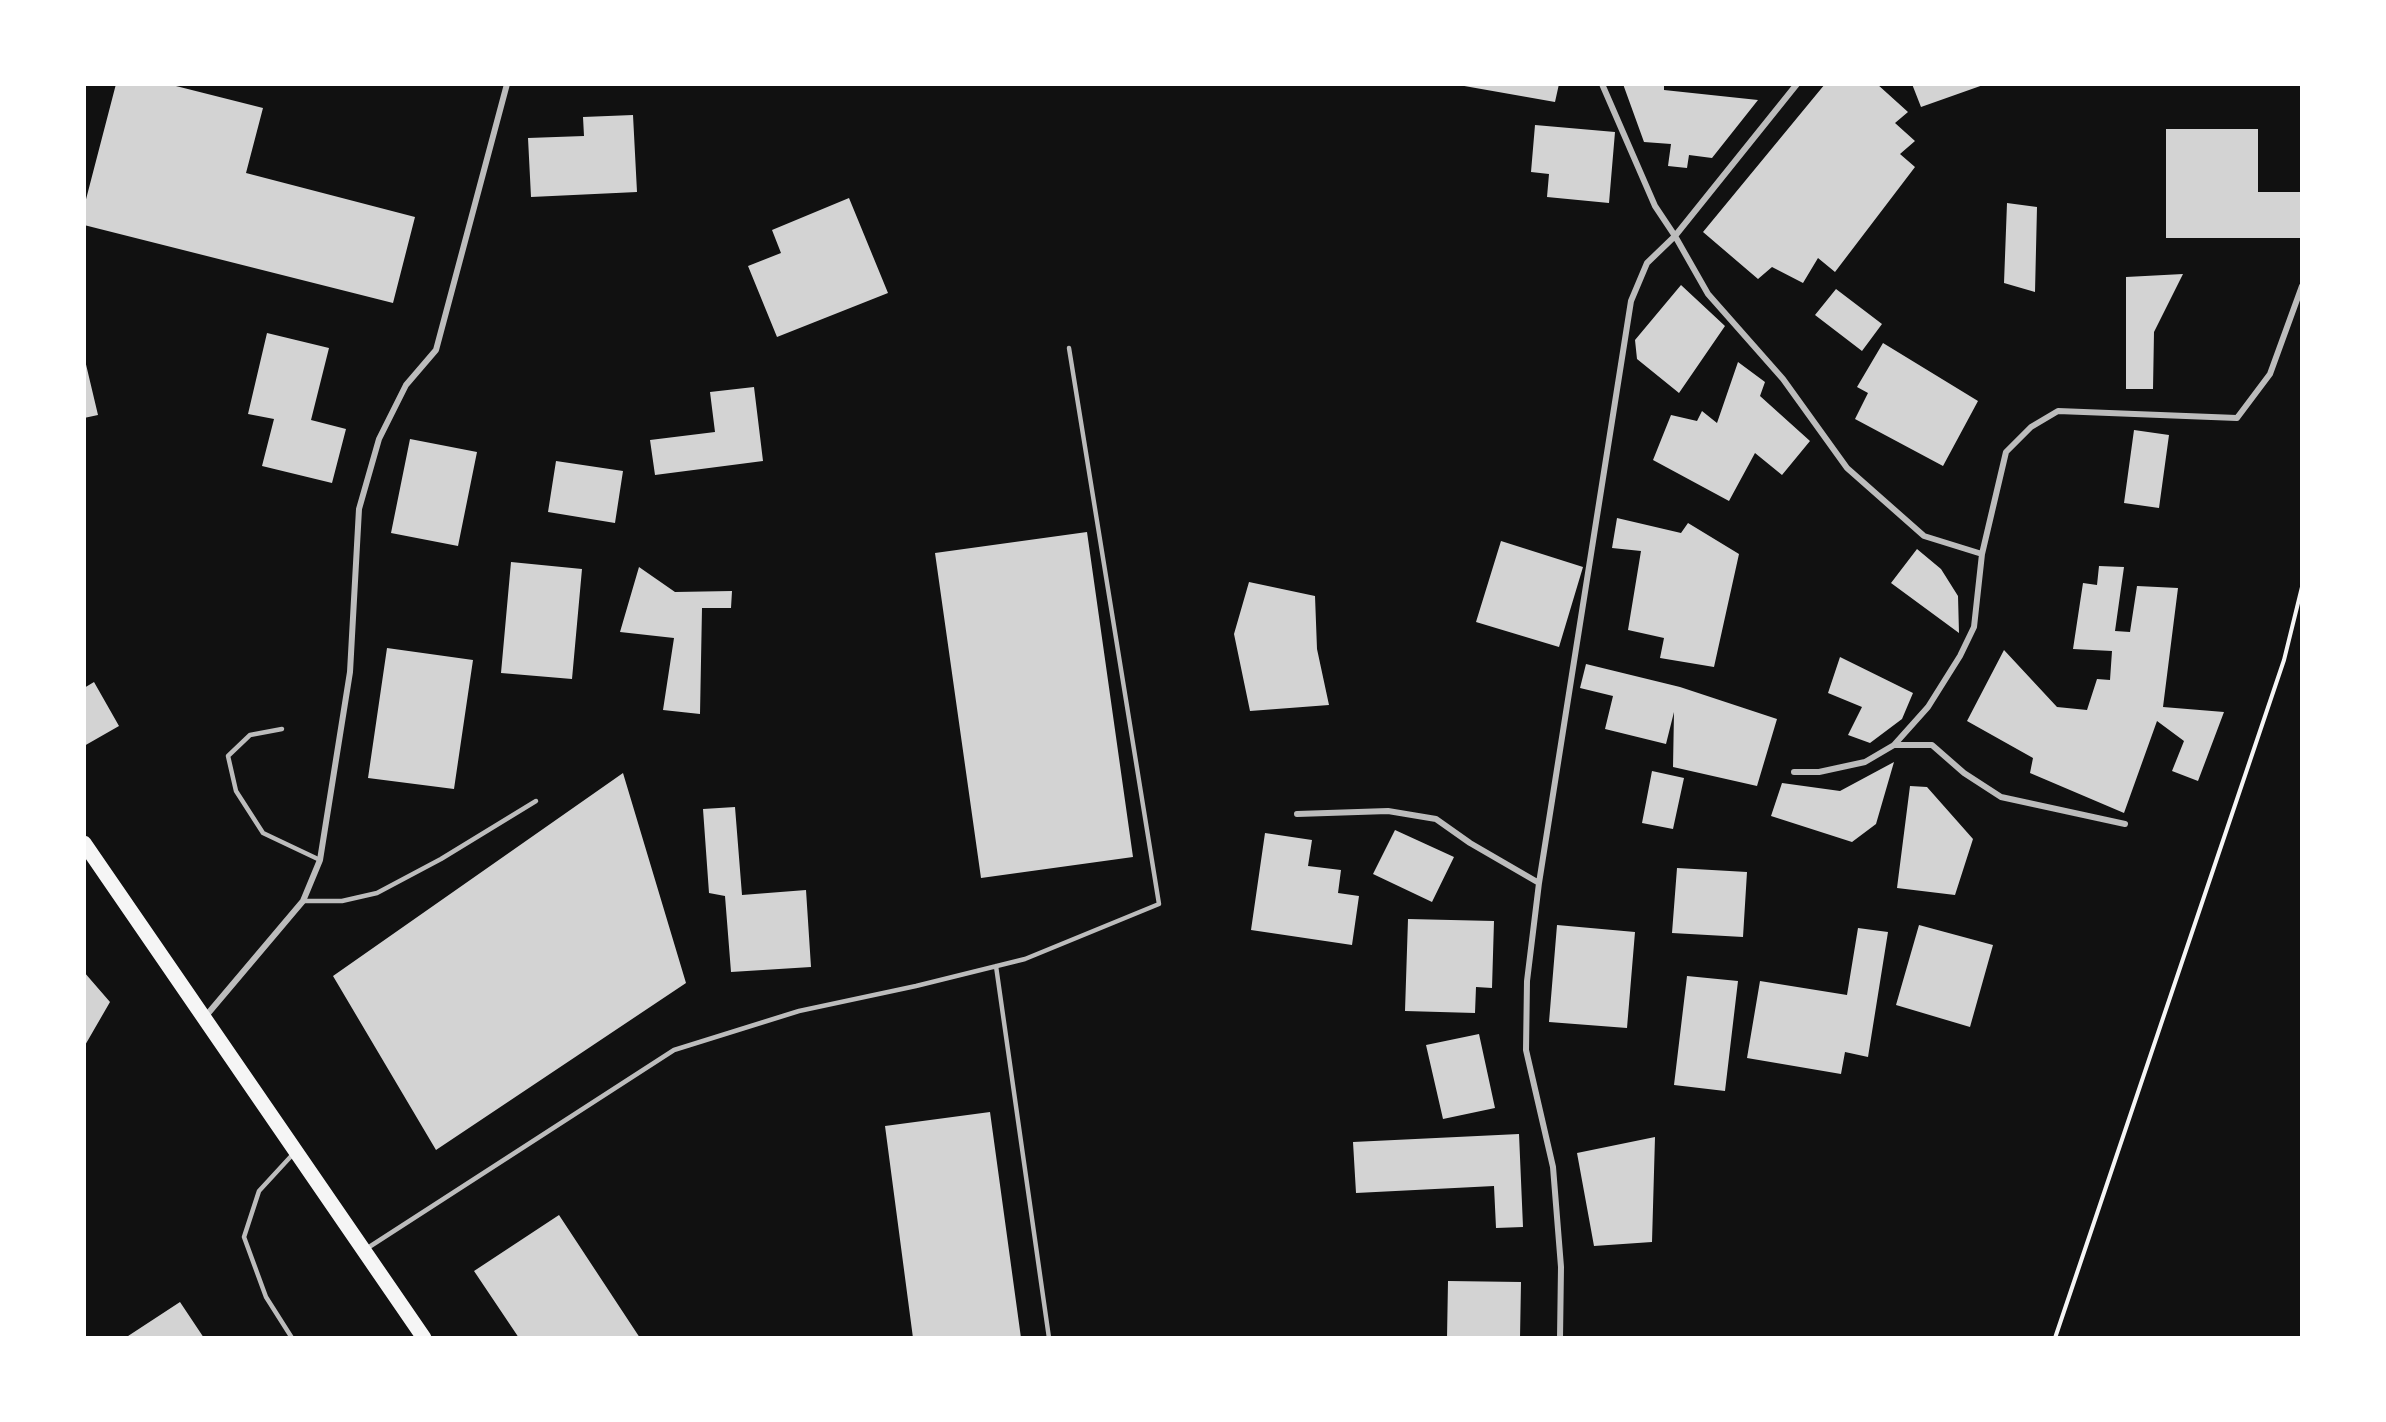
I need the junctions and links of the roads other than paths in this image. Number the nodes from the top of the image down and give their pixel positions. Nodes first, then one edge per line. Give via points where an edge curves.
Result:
1 (507, 84) edge
2 (1602, 84) edge
3 (1797, 84) edge
4 (1675, 236) junction
5 (2302, 286) edge
6 (1069, 348) dead end
7 (1982, 554) junction
8 (282, 729) dead end
9 (1894, 745) junction
10 (1794, 772) dead end
11 (536, 801) dead end
12 (1297, 814) dead end
13 (2125, 824) dead end
14 (84, 843) edge
15 (320, 860) junction
16 (1539, 883) junction
17 (303, 902) junction
18 (996, 966) junction
19 (204, 1018) junction
20 (296, 1151) junction
21 (364, 1250) junction
22 (292, 1338) edge
23 (424, 1338) edge
24 (1049, 1338) edge
25 (1560, 1338) edge

1 - 15 street via 436,350 406,385 379,439 358,509 350,672
2 - 4 street via 1655,206
3 - 4 street
4 - 7 street via 1708,294 1783,379 1847,468 1924,536
4 - 16 street via 1647,263 1630,301
5 - 7 street via 2270,374 2237,418 2058,411 2031,427 2006,452
6 - 18 lane via 1159,904
7 - 9 street via 1974,627 1928,707
8 - 15 lane via 250,735 228,756 236,791 263,833
9 - 10 street via 1866,762 1819,772
9 - 13 street via 1932,745 2001,797
11 - 17 lane via 377,893 342,902
12 - 16 street via 1388,811 1436,819
14 - 19 main road
15 - 17 street
16 - 25 street via 1527,981 1526,1050 1553,1167 1561,1267
17 - 19 street
18 - 21 lane via 799,1011 674,1050
18 - 24 lane
19 - 20 main road
20 - 21 main road
20 - 22 lane via 259,1191 244,1237 266,1297
21 - 23 main road

